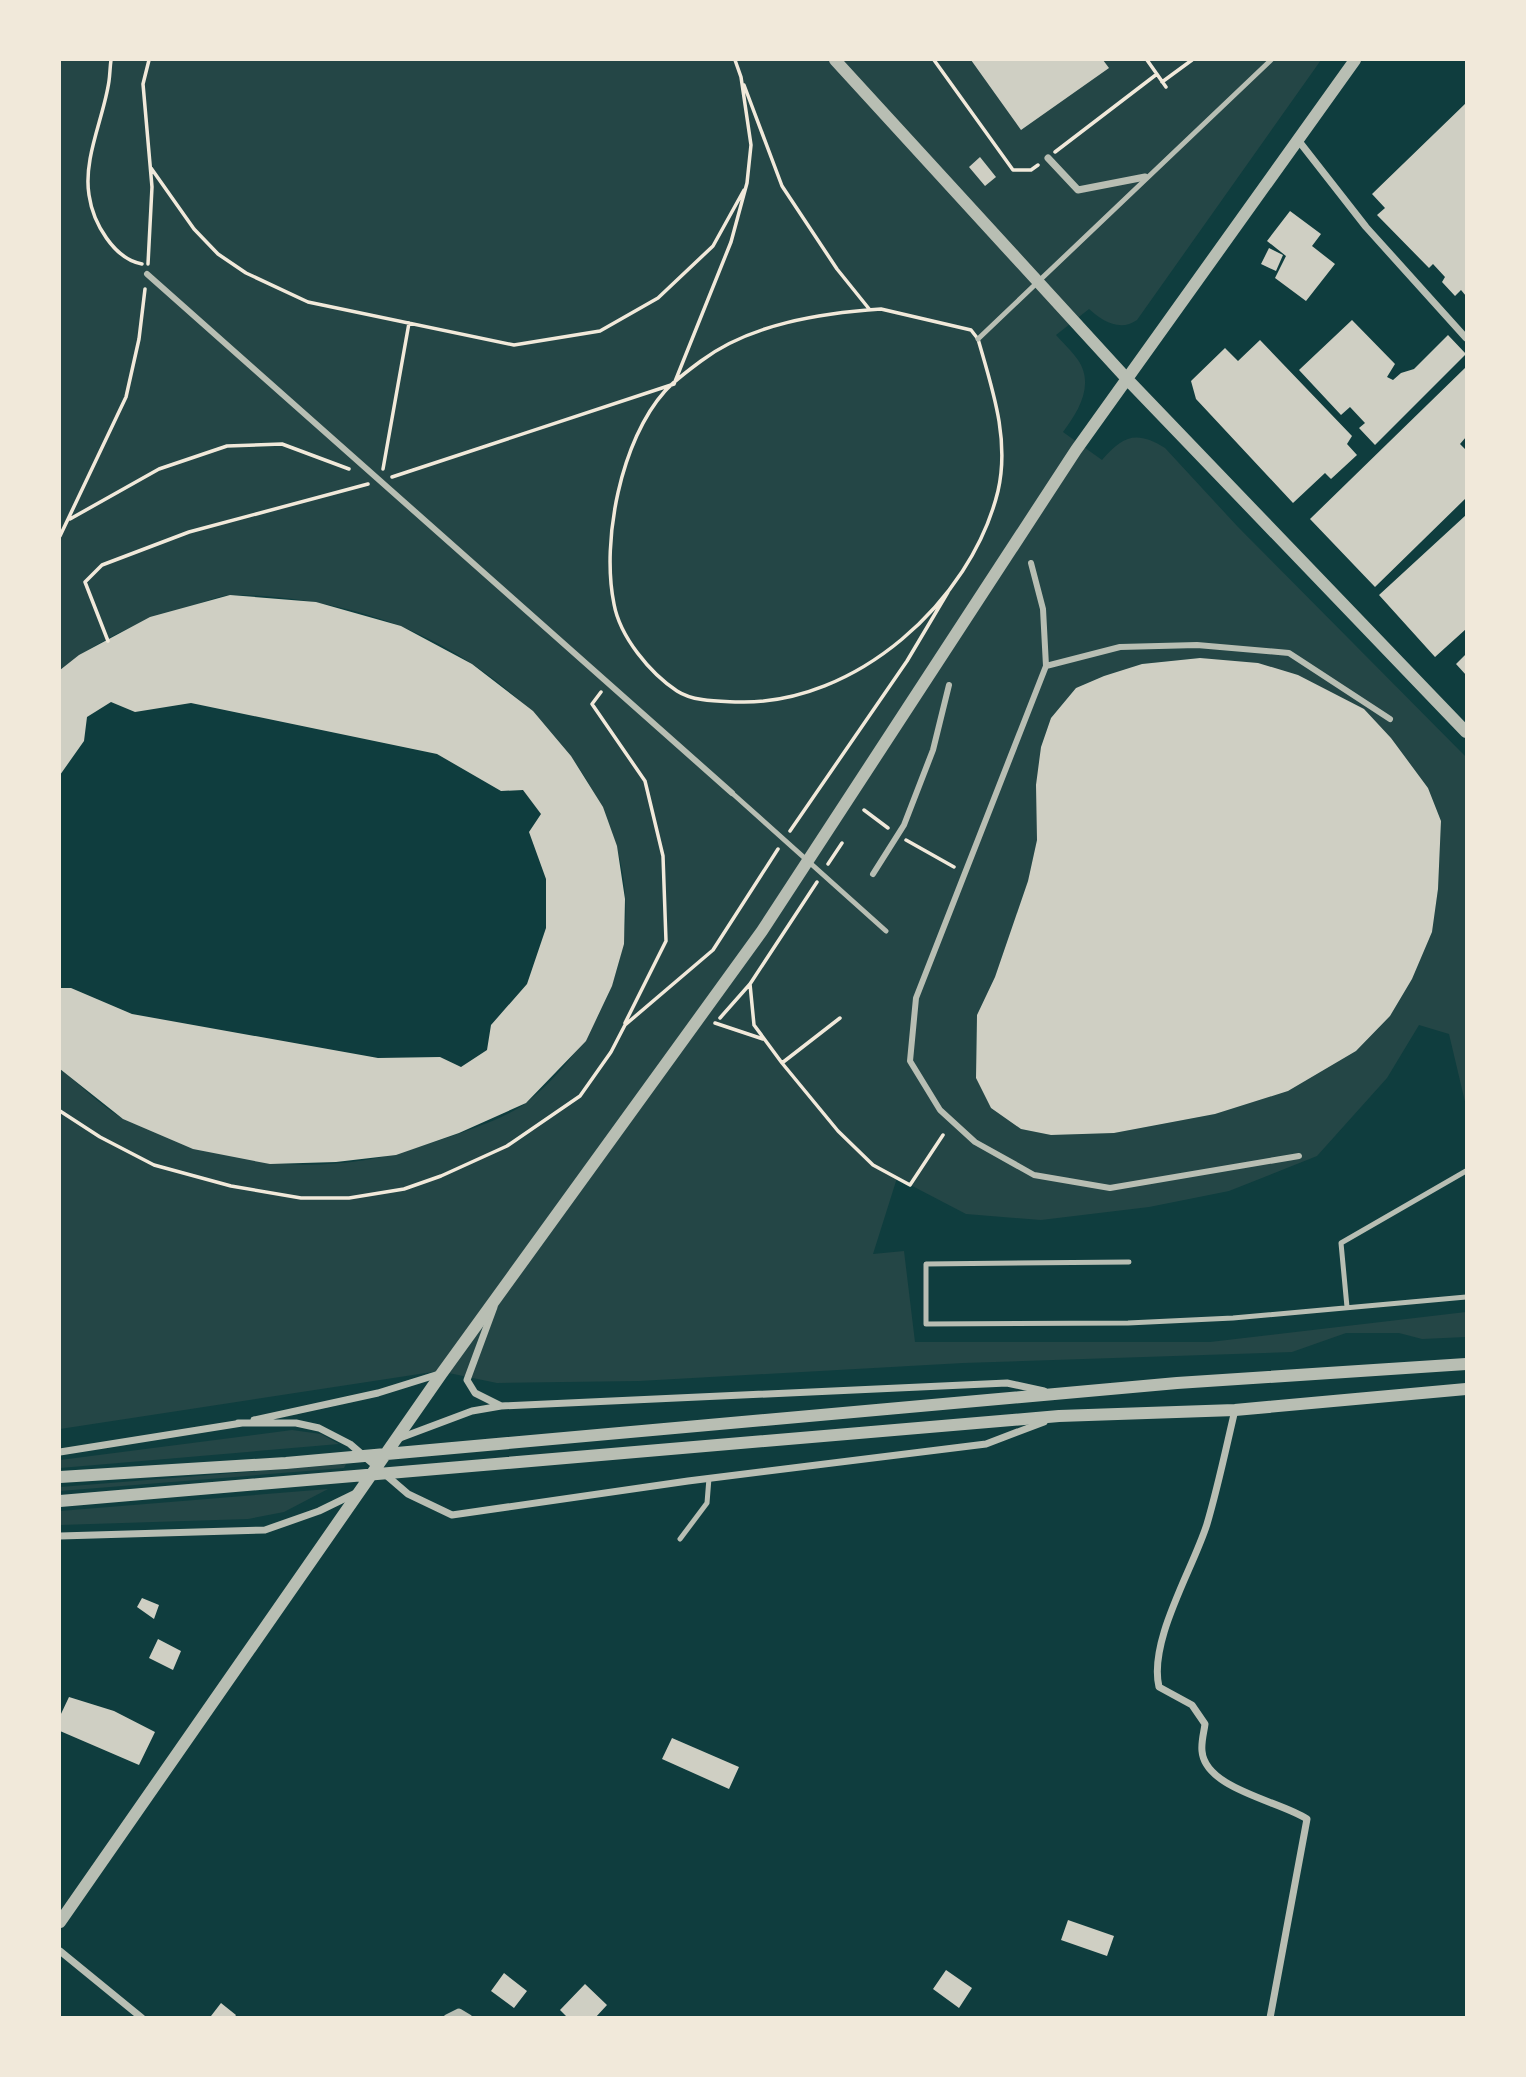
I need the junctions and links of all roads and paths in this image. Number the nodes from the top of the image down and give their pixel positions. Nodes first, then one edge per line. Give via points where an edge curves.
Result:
1 (111, 60) edge
2 (149, 60) edge
3 (735, 60) edge
4 (835, 60) edge
5 (934, 60) edge
6 (1147, 60) edge
7 (1192, 60) edge
8 (1271, 60) edge
9 (1355, 60) edge
10 (1157, 75) junction
11 (741, 77) junction
12 (1162, 82) junction
13 (1166, 87) dead end
14 (1298, 140) junction
15 (1048, 158) junction
16 (151, 168) junction
17 (1146, 177) junction
18 (747, 183) junction
19 (148, 265) junction
20 (147, 274) junction
21 (870, 310) junction
22 (409, 323) junction
23 (1466, 338) edge
24 (978, 339) junction
25 (1127, 379) junction
26 (674, 384) junction
27 (356, 472) dead end
28 (380, 481) junction
29 (68, 520) junction
30 (60, 536) edge
31 (1031, 563) dead end
32 (953, 584) junction
33 (108, 641) dead end
34 (1046, 666) junction
35 (608, 683) junction
36 (949, 685) dead end
37 (1390, 719) dead end
38 (1466, 732) edge
39 (732, 793) joint
40 (864, 810) dead end
41 (898, 835) junction
42 (787, 836) dead end
43 (842, 843) dead end
44 (779, 848) dead end
45 (965, 873) junction
46 (873, 874) dead end
47 (886, 931) dead end
48 (750, 984) junction
49 (840, 1018) dead end
50 (625, 1025) junction
51 (765, 1040) junction
52 (782, 1063) junction
53 (60, 1111) edge
54 (943, 1135) dead end
55 (1299, 1156) dead end
56 (1466, 1171) edge
57 (1129, 1262) dead end
58 (498, 1296) junction
59 (1466, 1297) edge
60 (1347, 1307) junction
61 (1466, 1364) edge
62 (442, 1373) junction
63 (1466, 1389) edge
64 (1055, 1394) junction
65 (501, 1406) junction
66 (1236, 1410) junction
67 (1059, 1416) junction
68 (238, 1423) junction
69 (396, 1439) junction
70 (60, 1452) edge
71 (375, 1469) junction
72 (60, 1477) edge
73 (709, 1478) junction
74 (363, 1489) junction
75 (60, 1501) edge
76 (60, 1536) edge
77 (680, 1539) dead end
78 (60, 1922) edge
79 (60, 1951) edge
80 (142, 2018) edge
81 (447, 2018) edge
82 (469, 2018) edge
83 (1269, 2018) edge

1 - 19 path via 89,195 113,247 125,260
2 - 16 path via 142,84
3 - 11 path
4 - 25 street
5 - 15 path via 1013,170 1031,170
6 - 10 path
7 - 12 path
8 - 17 lane
9 - 14 street
10 - 12 path
10 - 15 path
11 - 18 path via 751,145
11 - 21 path via 782,186
12 - 13 path
14 - 23 street via 1366,228
14 - 25 street
15 - 17 street via 1078,190
16 - 19 path
16 - 22 path via 194,229 218,254 246,273 308,302
17 - 24 lane
18 - 22 path via 713,246 658,298 600,331 514,345
18 - 26 path via 731,242
19 - 20 path
20 - 28 street
20 - 29 path via 126,397
21 - 24 path via 971,330
21 - 26 path via 820,314 760,331 703,359
22 - 28 path
24 - 32 path via 1003,436 998,491 977,544
25 - 38 street
25 - 58 street via 762,932
26 - 28 path
26 - 32 path via 641,428 621,482 611,573 614,606 624,634 678,692 709,701 747,702 789,698 834,682 885,655
27 - 29 path via 282,444 227,446 159,469
28 - 33 path via 189,532 102,565 85,582
28 - 35 street
29 - 30 path
31 - 34 street via 1043,609
32 - 42 path via 907,661
34 - 37 street via 1121,647 1197,645 1289,653
34 - 45 street
35 - 39 street
35 - 50 path via 592,704 645,781 663,856 666,941
36 - 41 street via 933,750
39 - 47 lane
40 - 41 path
41 - 45 path
41 - 46 street
43 - 48 path
44 - 50 path via 713,950
45 - 55 street via 916,998 910,1061 940,1110 975,1142 1034,1175 1110,1188
48 - 51 path via 754,1025
48 - 51 path via 714,1024
49 - 52 path
50 - 53 path via 580,1096 538,1127 441,1176 404,1189 349,1198 301,1198 231,1186 154,1165
51 - 52 path
52 - 54 path via 873,1165 910,1185
56 - 60 lane via 1341,1243
57 - 60 lane via 926,1264 926,1324 1154,1322
58 - 62 street
58 - 65 street via 467,1380 475,1393
59 - 60 lane
61 - 64 street
62 - 68 street via 378,1393
62 - 69 street
63 - 66 street
64 - 65 street via 1007,1383
64 - 72 street via 286,1463
65 - 69 street via 472,1411
66 - 67 street
66 - 83 street via 1206,1525 1164,1637 1156,1673 1159,1687 1192,1706 1205,1724 1202,1753 1211,1773 1307,1819
67 - 73 street via 986,1444
67 - 75 street
68 - 70 street
68 - 71 street via 319,1427 350,1444
69 - 71 street
71 - 73 street via 408,1494 452,1515
71 - 74 street
73 - 77 lane via 708,1503
74 - 76 street via 265,1530
74 - 78 street
79 - 80 street
81 - 82 street via 459,2012

